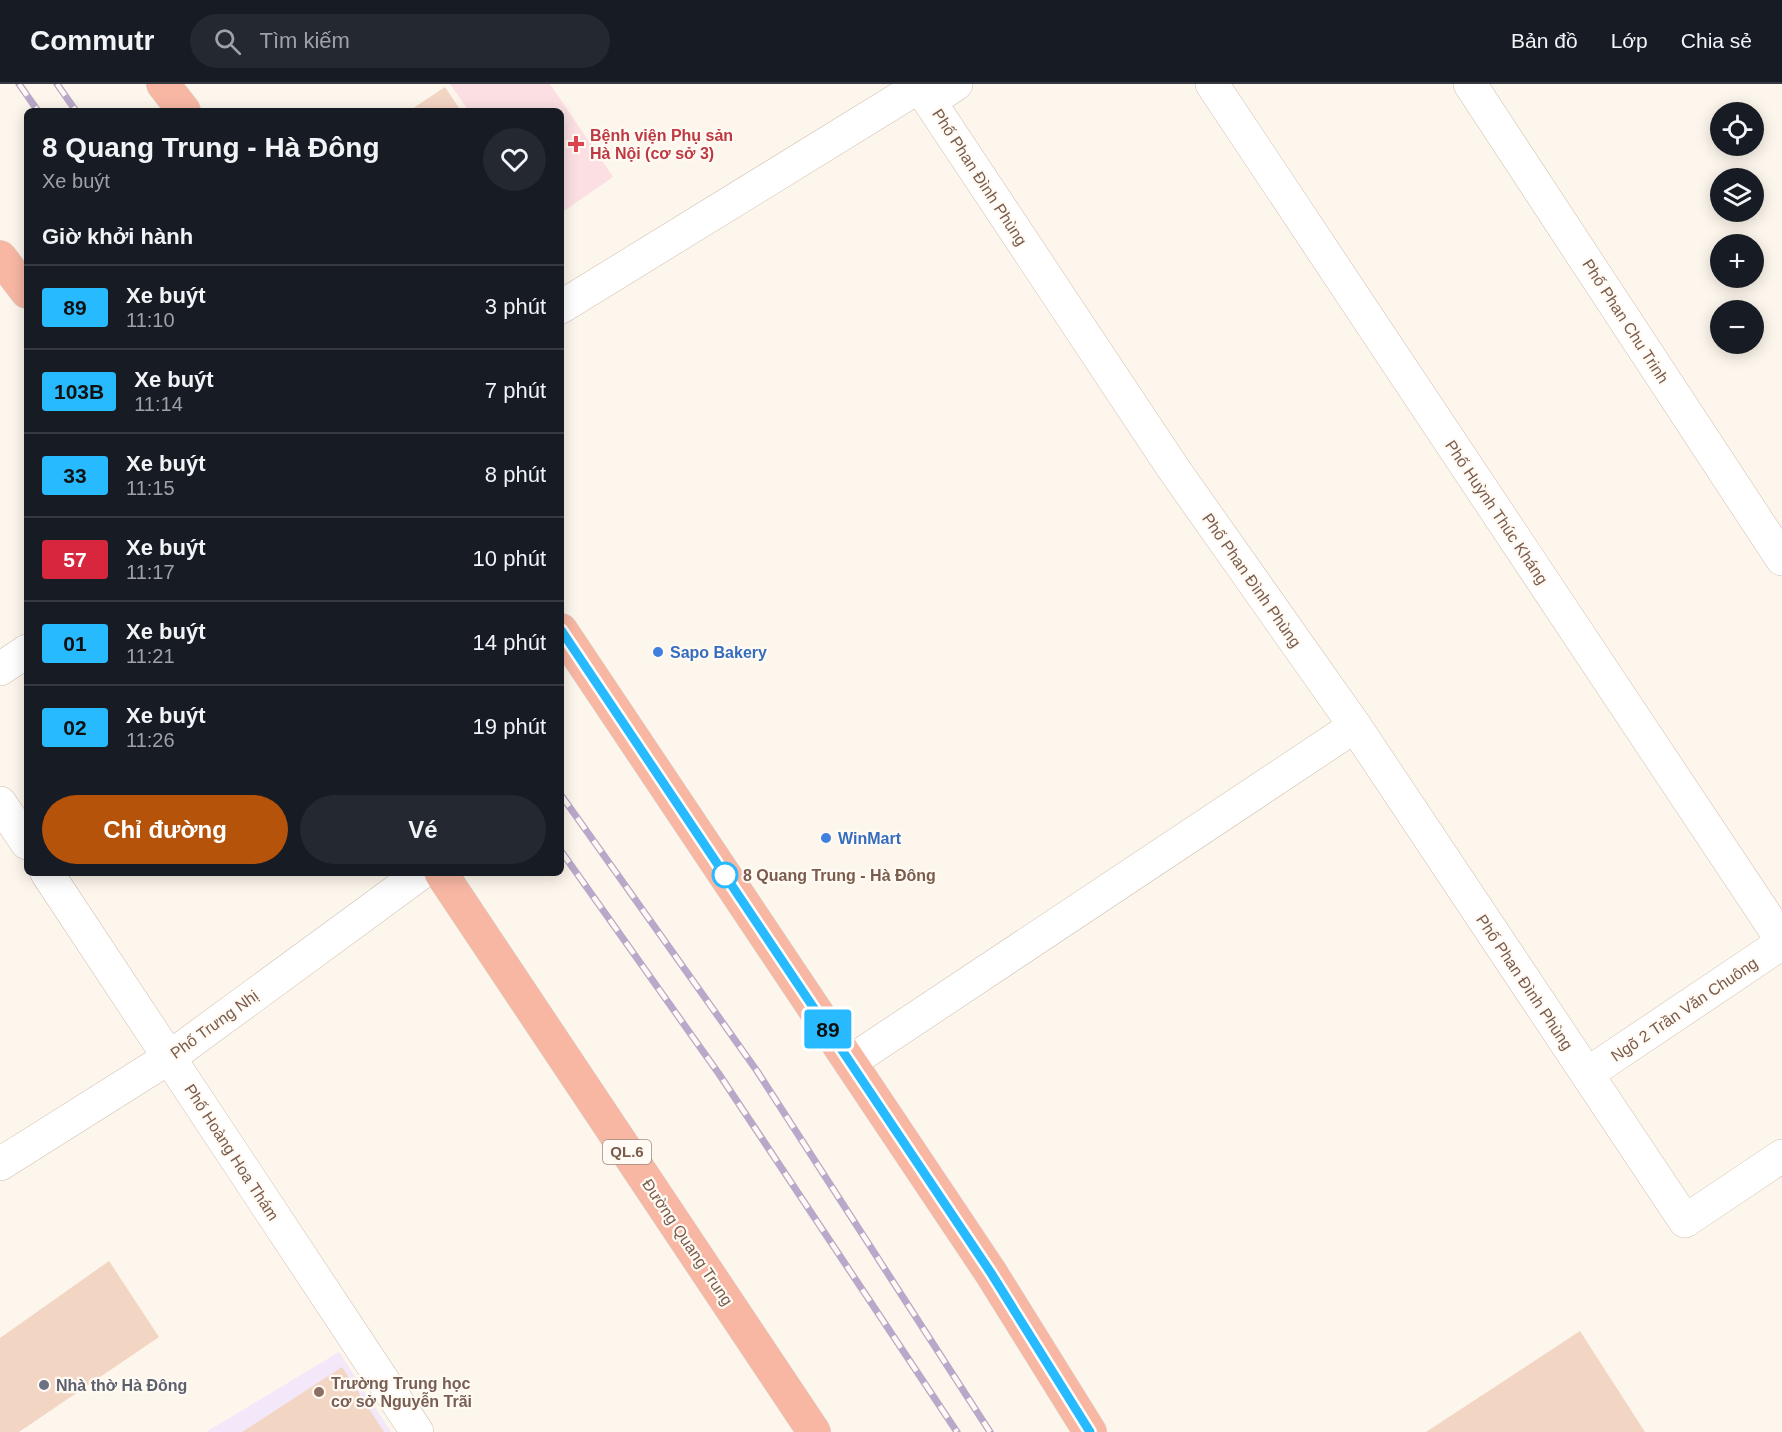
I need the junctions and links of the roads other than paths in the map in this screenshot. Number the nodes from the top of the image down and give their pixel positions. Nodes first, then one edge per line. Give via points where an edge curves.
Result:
1 (163, 84) edge
2 (1212, 84) edge
3 (1470, 84) edge
4 (931, 89) edge
5 (182, 108) edge
6 (0, 257) edge
7 (24, 288) edge
8 (564, 305) edge
9 (1782, 559) edge
10 (564, 634) edge
11 (24, 653) edge
12 (0, 669) edge
13 (1355, 726) junction
14 (0, 803) edge
15 (24, 839) edge
16 (49, 876) edge
17 (417, 876) edge
18 (443, 876) edge
19 (1782, 941) edge
20 (170, 1057) junction
21 (850, 1062) junction
22 (1587, 1074) junction
23 (1782, 1156) edge
24 (0, 1164) edge
25 (417, 1432) edge
26 (814, 1432) edge
27 (1090, 1432) edge

1 - 5 highway
2 - 19 street, Phố Huỳnh Thúc Kháng
3 - 9 street, Phố Phan Chu Trinh
4 - 8 street
4 - 13 street, Phố Phan Đình Phùng via 1173,468
6 - 7 highway
10 - 21 highway
11 - 12 street
13 - 21 street
13 - 22 street, Phố Phan Đình Phùng
14 - 15 street
16 - 20 street, Phố Hoàng Hoa Thám
17 - 20 street, Phố Trưng Nhị
18 - 26 highway, Đường Quang Trung / QL.6
19 - 22 street, Ngõ 2 Trần Văn Chuông
20 - 24 street, Phố Trưng Nhị
20 - 25 street, Phố Hoàng Hoa Thám
21 - 27 highway via 991,1273
22 - 23 street, Phố Phan Đình Phùng via 1685,1221

